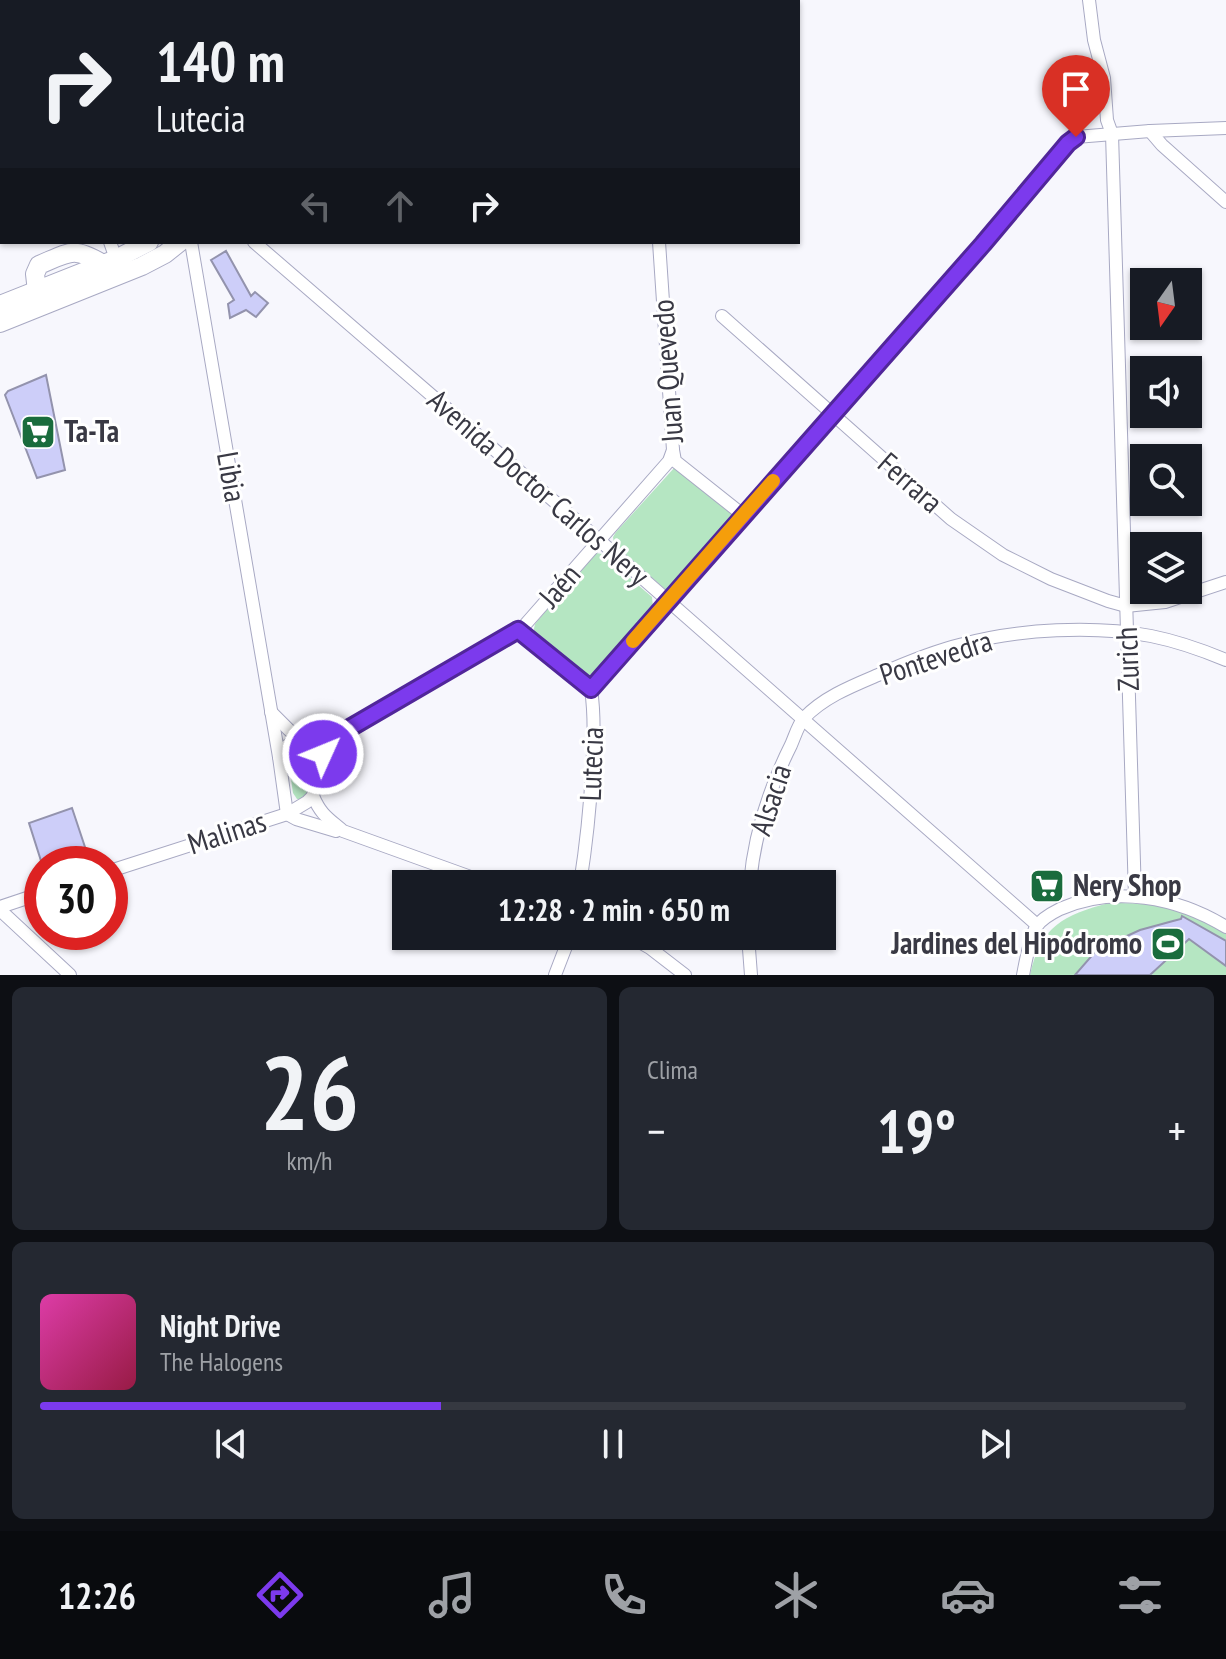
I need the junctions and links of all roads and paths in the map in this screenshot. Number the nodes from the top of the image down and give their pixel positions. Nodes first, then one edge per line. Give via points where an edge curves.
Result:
1 (1089, 0) edge
2 (1226, 128) edge
3 (1150, 131) junction
4 (1112, 134) junction
5 (1226, 202) edge
6 (143, 244) edge
7 (178, 244) edge
8 (191, 244) edge
9 (256, 244) edge
10 (659, 244) edge
11 (110, 255) edge
12 (38, 299) junction
13 (0, 305) edge
14 (722, 316) dead end
15 (0, 323) edge
16 (832, 414) junction
17 (673, 450) junction
18 (743, 515) junction
19 (599, 540) junction
20 (1226, 582) edge
21 (668, 601) junction
22 (1126, 606) junction
23 (518, 630) junction
24 (1128, 633) junction
25 (1226, 660) edge
26 (591, 689) junction
27 (271, 712) junction
28 (803, 719) junction
29 (336, 736) junction
30 (302, 739) junction
31 (279, 757) junction
32 (317, 768) junction
33 (313, 796) junction
34 (287, 814) junction
35 (343, 831) junction
36 (128, 865) edge
37 (451, 870) edge
38 (582, 870) edge
39 (752, 870) edge
40 (1135, 896) junction
41 (24, 899) edge
42 (0, 908) edge
43 (1037, 925) junction
44 (1226, 927) edge
45 (565, 950) edge
46 (653, 950) edge
47 (749, 950) edge
48 (70, 975) edge
49 (555, 975) edge
50 (685, 975) edge
51 (751, 975) edge
52 (1023, 975) edge

1 - 4 street, Zurich
2 - 3 street
3 - 4 street
3 - 5 street
4 - 16 street via 1076,137 1068,143
4 - 22 street, Zurich
6 - 11 main road
7 - 12 main road via 142,266
8 - 27 street, Libia
9 - 19 street, Avenida Doctor Carlos Nery
10 - 17 street, Juan Quevedo
11 - 12 main road via 74,252 39,265
12 - 13 main road
12 - 15 main road
14 - 16 street, Ferrara
16 - 18 street
16 - 22 street, Ferrara via 951,519 1003,555
17 - 18 street, Juan Quevedo via 675,461
17 - 19 street, Jaén
18 - 21 street
19 - 21 street, Avenida Doctor Carlos Nery
19 - 23 street, Jaén
20 - 22 street via 1165,602
21 - 26 street
21 - 28 street, Avenida Doctor Carlos Nery
22 - 24 street, Zurich
23 - 26 street, Lutecia
23 - 29 street, Jaén
24 - 25 street
24 - 28 street, Pontevedra via 1049,632 963,644 841,691
24 - 40 street, Zurich
26 - 38 street, Lutecia via 594,743
27 - 30 street
27 - 31 street, Libia
28 - 39 street, Alsacia via 761,819
28 - 43 street, Avenida Doctor Carlos Nery
29 - 30 street, Jaén
29 - 32 street, Jaén
30 - 31 street via 284,748
30 - 32 street via 311,747
31 - 34 street, Libia
32 - 33 street
33 - 34 street
33 - 35 street, Malinas via 321,814
34 - 35 street, Malinas
34 - 36 street, Malinas
35 - 37 street, Malinas
40 - 43 street via 1075,902
40 - 44 street via 1183,906
41 - 42 street
42 - 48 street
43 - 52 street
45 - 49 street
46 - 50 street
47 - 51 street

